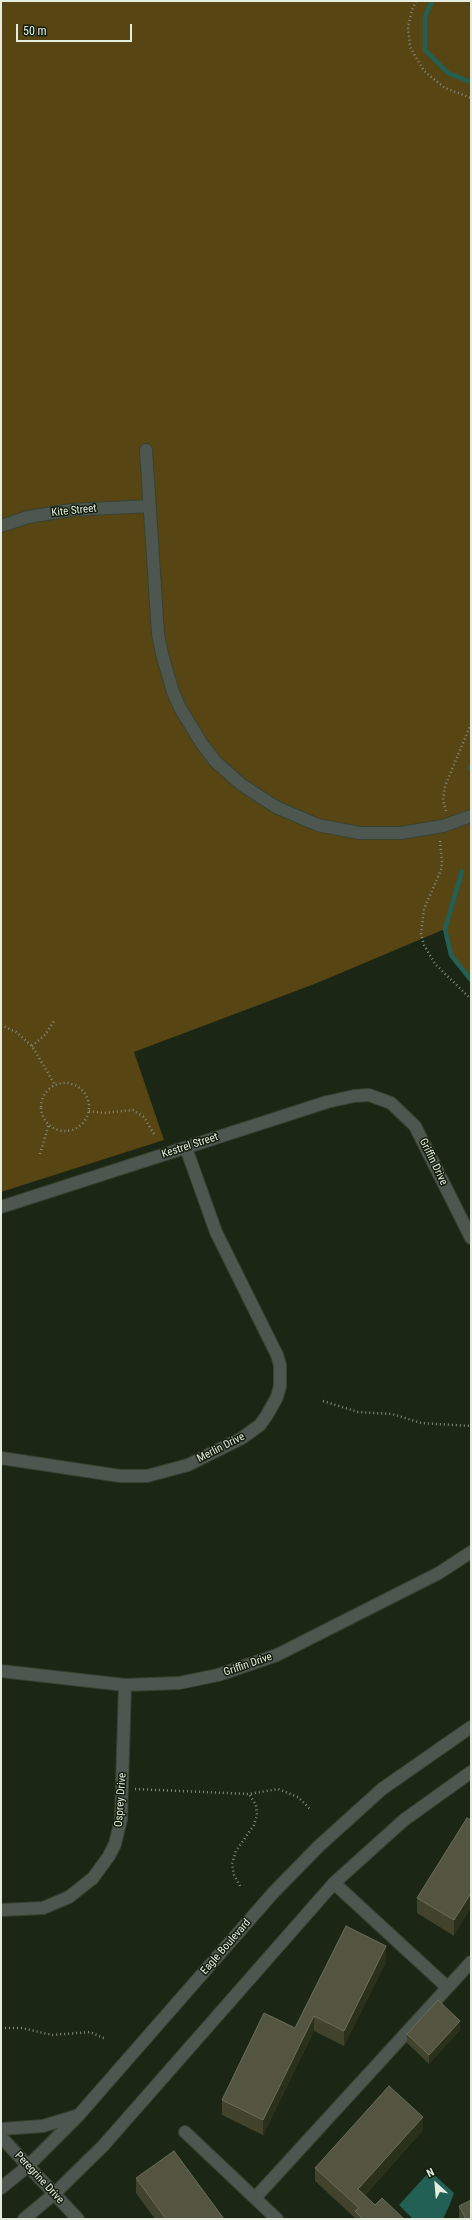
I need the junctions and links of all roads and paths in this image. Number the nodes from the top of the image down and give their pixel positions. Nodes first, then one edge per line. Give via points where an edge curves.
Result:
1 (416, 1) edge
2 (471, 98) edge
3 (146, 450) dead end
4 (149, 506) junction
5 (1, 526) edge
6 (471, 724) edge
7 (446, 810) dead end
8 (471, 816) edge
9 (440, 841) dead end
10 (471, 999) edge
11 (54, 1021) dead end
12 (1, 1025) edge
13 (32, 1046) junction
14 (55, 1085) junction
15 (380, 1098) joint
16 (89, 1111) junction
17 (49, 1124) junction
18 (155, 1136) dead end
19 (186, 1148) junction
20 (40, 1154) dead end
21 (1, 1207) edge
22 (471, 1238) edge
23 (323, 1401) dead end
24 (471, 1426) edge
25 (1, 1458) edge
26 (471, 1552) edge
27 (1, 1672) edge
28 (125, 1685) junction
29 (471, 1727) edge
30 (471, 1772) edge
31 (135, 1789) dead end
32 (250, 1794) junction
33 (311, 1810) dead end
34 (334, 1883) junction
35 (240, 1886) dead end
36 (1, 1910) edge
37 (471, 1962) edge
38 (447, 1988) junction
39 (1, 2028) edge
40 (106, 2039) dead end
41 (78, 2116) junction
42 (1, 2129) edge
43 (185, 2132) dead end
44 (1, 2137) edge
45 (28, 2166) junction
46 (1, 2188) edge
47 (54, 2194) junction
48 (254, 2198) junction
49 (24, 2219) edge
50 (78, 2219) edge
51 (277, 2219) edge

1 - 2 path via 408,27 413,53 424,71 445,88
3 - 4 street
4 - 5 street, Kite Street via 58,512 28,517
4 - 8 street via 158,634 167,674 191,727 228,773 276,807 318,825 360,833 401,833 443,826
6 - 7 path via 446,786 443,801
9 - 10 path via 441,870 424,909 421,934 424,946 435,964
11 - 13 path via 45,1035
12 - 13 path via 16,1032
13 - 14 path
14 - 16 path via 70,1083 77,1086 87,1096
14 - 17 path via 48,1090 41,1105 42,1113
15 - 19 street, Kestrel Street via 369,1095 340,1098
15 - 22 street, Griffin Drive via 400,1109 415,1126
16 - 17 path via 82,1124 75,1129 59,1130
16 - 18 path via 104,1113 133,1110 144,1117
17 - 20 path
19 - 21 street, Kestrel Street
19 - 25 street, Merlin Drive via 213,1226 277,1355 280,1365 280,1386 267,1415 260,1425 242,1438 188,1465 148,1476 120,1476
23 - 24 path via 358,1412 392,1414 421,1423
26 - 28 street, Griffin Drive via 439,1574 257,1663 179,1683
27 - 28 street, Griffin Drive
28 - 36 street, Osprey Drive via 121,1819 115,1844 109,1856 93,1878 69,1896 43,1908
29 - 41 street, Eagle Boulevard via 382,1789 318,1846 273,1893
30 - 34 street via 404,1820
31 - 32 path
32 - 33 path via 271,1789 285,1791 298,1797
32 - 35 path via 258,1815 236,1851 232,1864
34 - 38 street
34 - 47 street via 121,2126
37 - 38 street
38 - 48 street
39 - 40 path via 22,2028 52,2035 90,2032
41 - 42 street via 43,2126
41 - 45 street, Eagle Boulevard
43 - 48 street
44 - 45 street, Peregrine Drive
45 - 46 street, Eagle Boulevard
45 - 47 street, Peregrine Drive
47 - 49 street
47 - 50 street, Peregrine Drive
48 - 51 street

